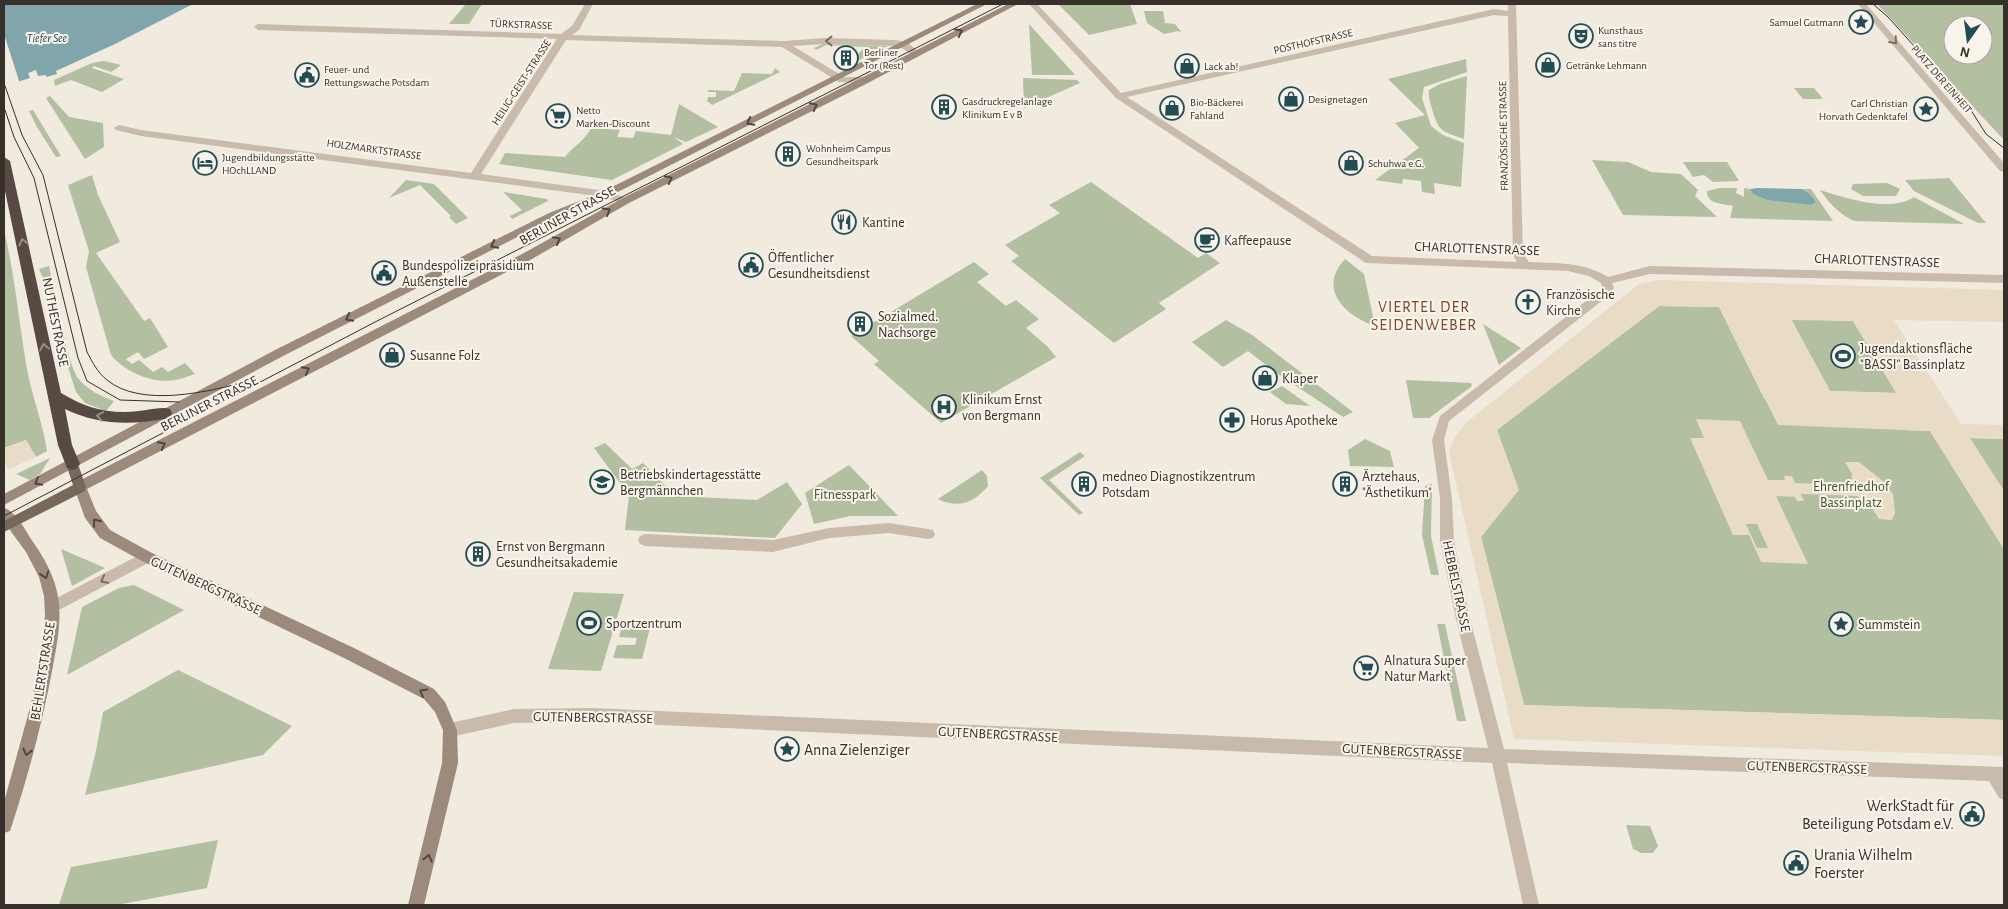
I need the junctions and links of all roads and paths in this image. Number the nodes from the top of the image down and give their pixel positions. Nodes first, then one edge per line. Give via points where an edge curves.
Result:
1 (589, 4) edge
2 (983, 4) edge
3 (1014, 4) edge
4 (1033, 4) edge
5 (1512, 4) edge
6 (1862, 4) edge
7 (1512, 14) junction
8 (258, 27) dead end
9 (564, 36) junction
10 (784, 44) junction
11 (904, 44) junction
12 (917, 54) junction
13 (837, 78) junction
14 (867, 80) junction
15 (1119, 96) junction
16 (119, 128) dead end
17 (4, 161) edge
18 (2004, 169) edge
19 (475, 175) junction
20 (606, 194) junction
21 (625, 201) junction
22 (1526, 264) junction
23 (2004, 279) edge
24 (1606, 281) junction
25 (54, 395) junction
26 (165, 413) junction
27 (72, 464) junction
28 (80, 487) junction
29 (4, 500) edge
30 (6, 521) edge
31 (928, 534) dead end
32 (645, 540) dead end
33 (147, 557) junction
34 (52, 606) junction
35 (450, 730) junction
36 (1498, 756) junction
37 (1999, 774) edge
38 (2004, 793) edge
39 (4, 825) edge
40 (416, 905) edge
41 (1531, 905) edge

1 - 9 street, HEILIG-GEIST-STRASSE via 576,28
2 - 11 street, BERLINER STRASSE
12 -> 3 street, BERLINER STRASSE
4 - 15 street, CHARLOTTENSTRASSE
5 - 7 street, FRANZÖSISCHE STRASSE
6 -> 18 street, PLATZ DER EINHEIT
7 - 15 street, POSTHOFSTRASSE via 1494,12
7 - 22 street, FRANZÖSISCHE STRASSE via 1518,255
8 - 9 street, TÜRKSTRASSE
9 - 10 street, TÜRKSTRASSE
9 - 19 street, HEILIG-GEIST-STRASSE
11 -> 10 street, TÜRKSTRASSE via 824,41
10 - 13 street
11 - 12 street
11 - 13 street, BERLINER STRASSE
12 - 14 street, BERLINER STRASSE
13 - 14 street
13 -> 20 street, BERLINER STRASSE
21 -> 14 street, BERLINER STRASSE
15 - 22 street, CHARLOTTENSTRASSE via 1370,260
16 - 19 street, HOLZMARKTSTRASSE
25 -> 17 highway, NUTHESTRASSE
19 - 20 street, HOLZMARKTSTRASSE
20 - 21 street, HOLZMARKTSTRASSE
20 -> 26 street, BERLINER STRASSE via 553,215
28 -> 21 street, BERLINER STRASSE via 520,260
22 - 24 street, CHARLOTTENSTRASSE via 1588,271
23 - 24 street, CHARLOTTENSTRASSE via 1650,270
24 - 36 street, HEBBELSTRASSE via 1608,288 1604,293 1444,419 1438,440 1446,499 1447,541
26 -> 25 highway via 140,418 106,417 76,409
25 - 27 highway, NUTHESTRASSE
26 - 27 street, BERLINER STRASSE
27 - 28 main road, NUTHESTRASSE
27 -> 29 street, BERLINER STRASSE
28 - 30 main road, BERLINER STRASSE
33 -> 28 street, GUTENBERGSTRASSE via 105,534 90,514
30 -> 34 street, BEHLERTSTRASSE via 41,566
31 - 32 street via 888,528 829,533 773,546
33 -> 34 street
35 -> 33 street, GUTENBERGSTRASSE via 440,707 429,694
34 -> 39 street, BEHLERTSTRASSE via 51,638 41,693 22,772
35 - 36 street, GUTENBERGSTRASSE via 514,716 593,715
40 -> 35 street via 450,763
36 - 37 street, GUTENBERGSTRASSE
36 - 41 street, HEBBELSTRASSE
37 - 38 street

